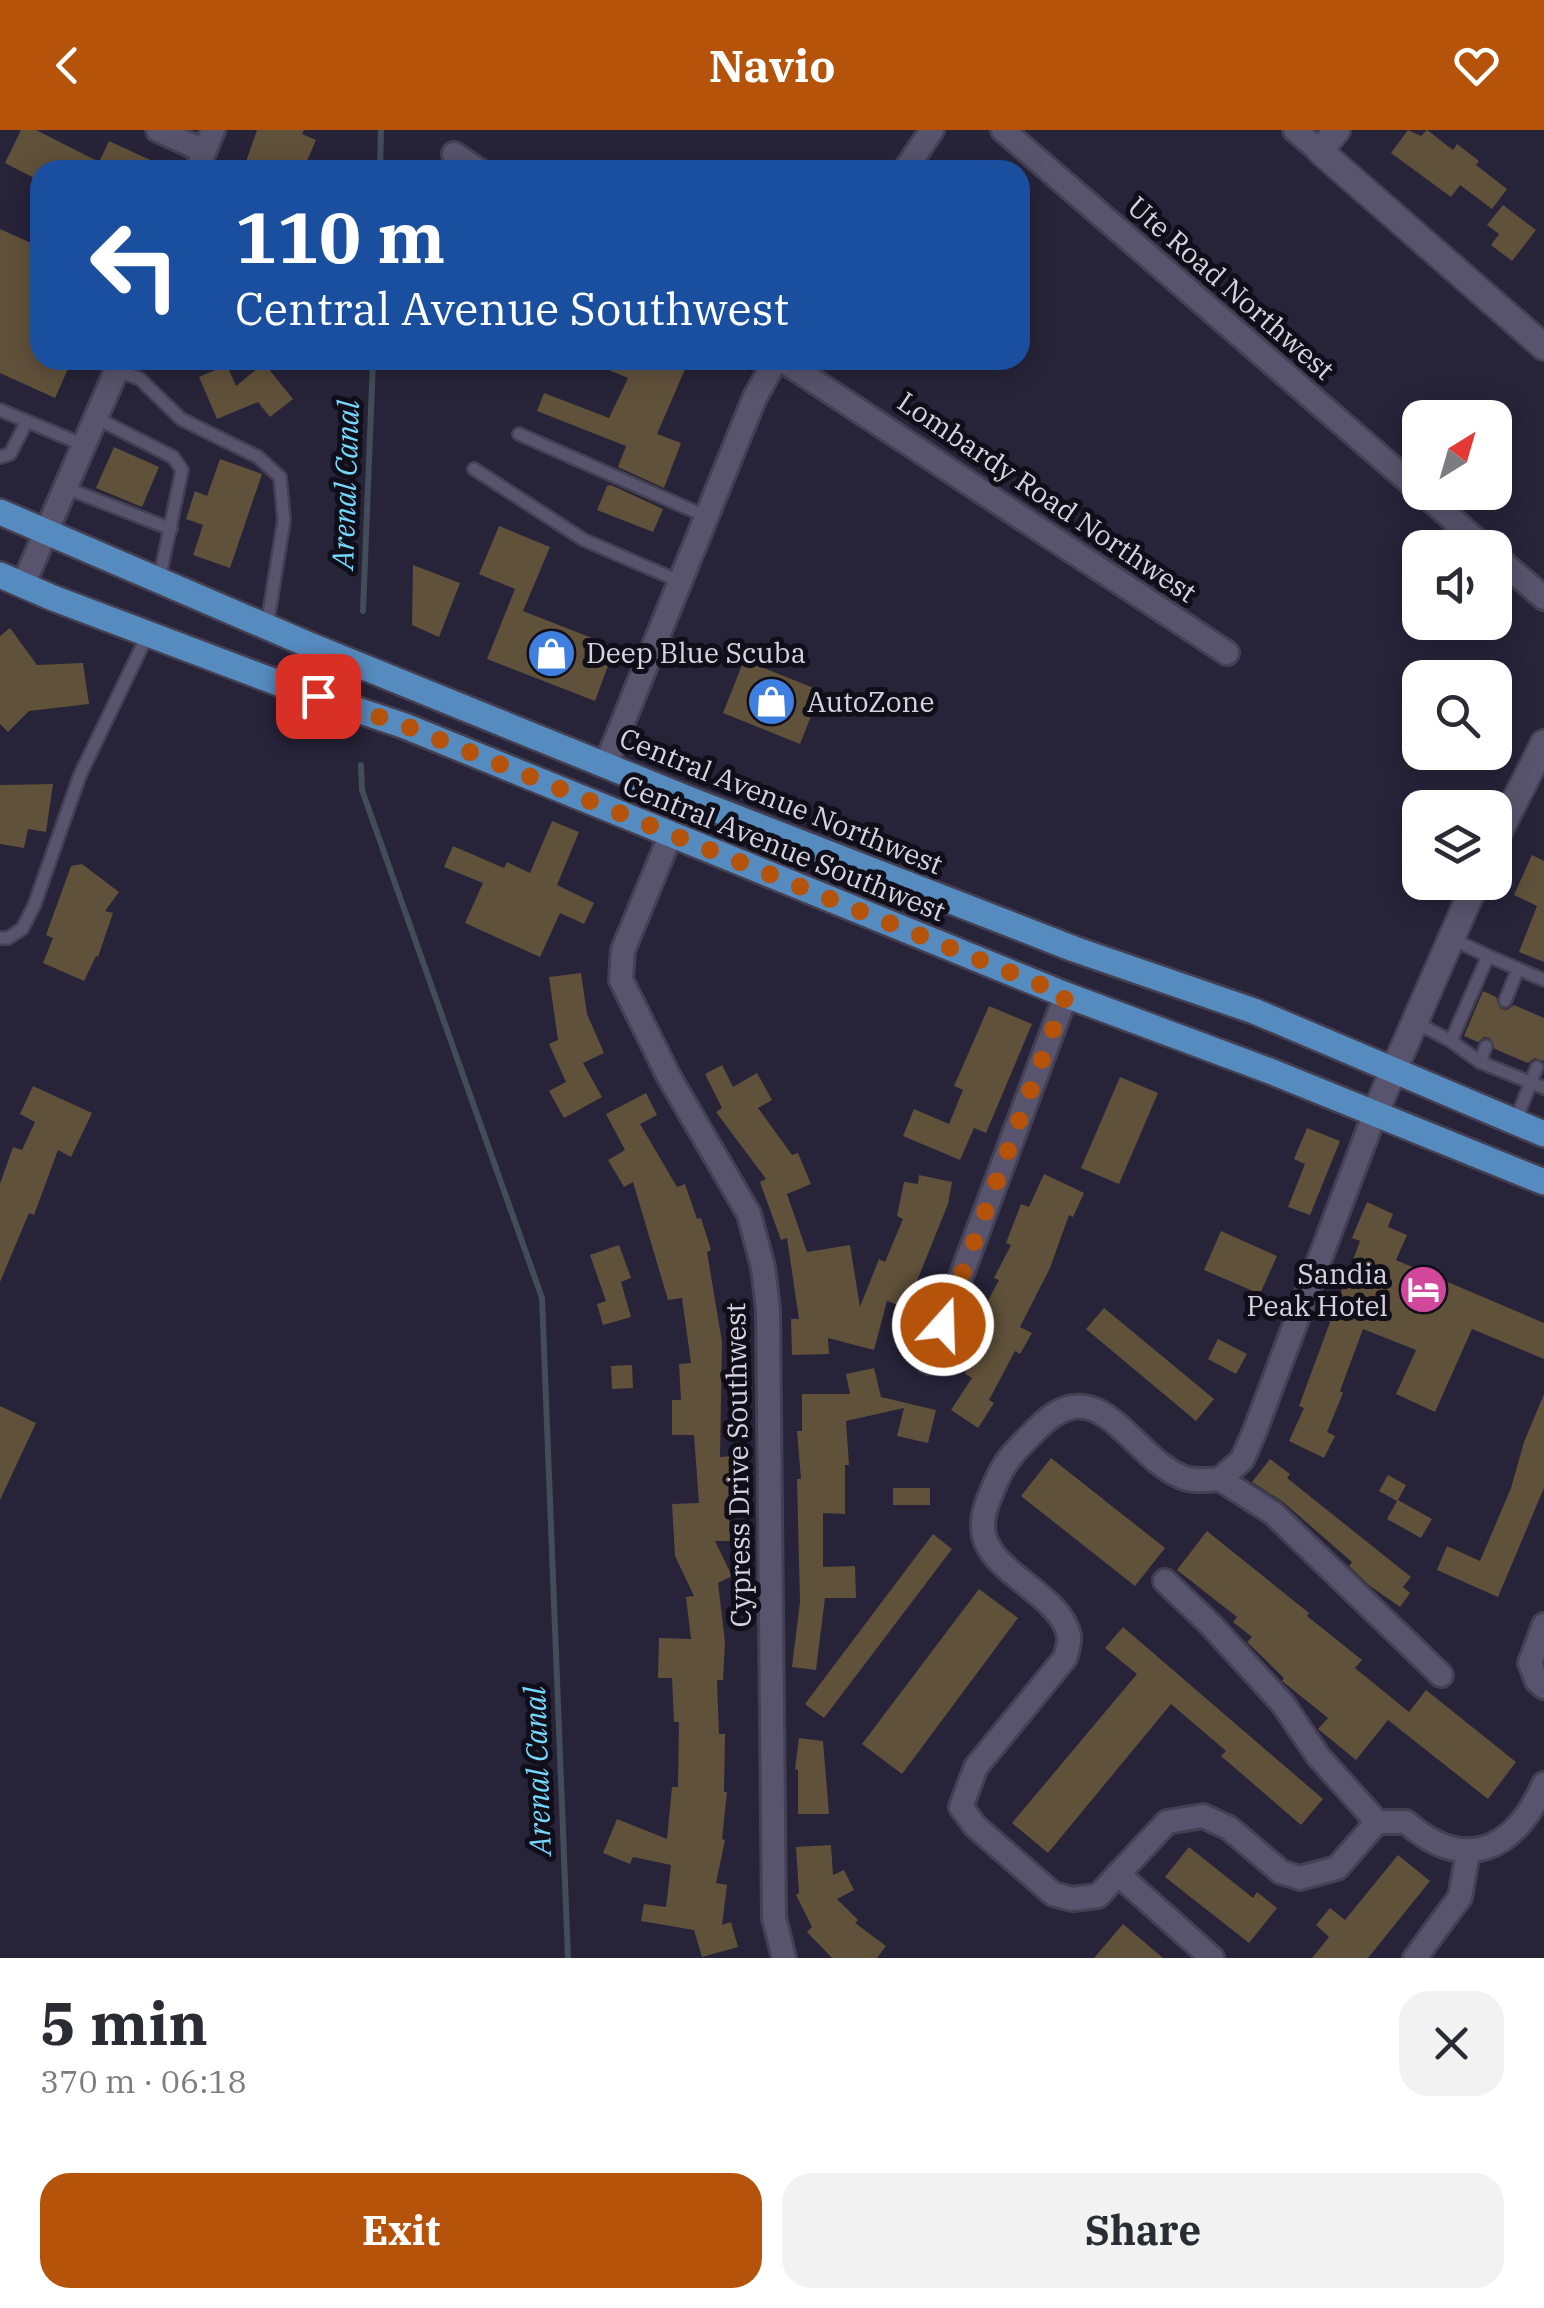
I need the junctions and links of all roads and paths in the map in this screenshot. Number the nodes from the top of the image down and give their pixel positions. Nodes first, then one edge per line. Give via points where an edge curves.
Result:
1 (158, 130) edge
2 (932, 130) edge
3 (1003, 130) edge
4 (1295, 130) edge
5 (1337, 130) edge
6 (204, 150) edge
7 (1320, 151) junction
8 (454, 154) dead end
9 (463, 160) edge
10 (912, 160) edge
11 (1544, 347) edge
12 (117, 370) edge
13 (126, 370) edge
14 (773, 370) edge
15 (794, 370) edge
16 (0, 410) edge
17 (96, 418) junction
18 (27, 421) junction
19 (519, 434) dead end
20 (84, 445) junction
21 (0, 456) edge
22 (474, 469) dead end
23 (1402, 476) edge
24 (66, 488) junction
25 (1442, 510) edge
26 (0, 512) edge
27 (705, 516) junction
28 (170, 529) junction
29 (1465, 530) edge
30 (48, 531) junction
31 (1512, 571) edge
32 (159, 580) junction
33 (8, 581) edge
34 (679, 581) junction
35 (1544, 598) edge
36 (267, 626) junction
37 (148, 634) junction
38 (1226, 653) dead end
39 (1544, 742) edge
40 (606, 764) junction
41 (1512, 806) edge
42 (671, 834) junction
43 (1468, 900) edge
44 (0, 938) edge
45 (1450, 938) junction
46 (1488, 956) junction
47 (1518, 969) junction
48 (1544, 980) edge
49 (1066, 995) junction
50 (1505, 1001) dead end
51 (1413, 1021) junction
52 (1451, 1041) junction
53 (1486, 1046) dead end
54 (1480, 1062) junction
55 (1537, 1067) dead end
56 (1391, 1069) junction
57 (1531, 1083) junction
58 (1544, 1088) edge
59 (1374, 1113) junction
60 (1515, 1122) junction
61 (1544, 1134) edge
62 (1544, 1182) edge
63 (930, 1362) dead end
64 (1220, 1479) junction
65 (1165, 1581) dead end
66 (1544, 1625) edge
67 (1441, 1676) dead end
68 (1544, 1687) edge
69 (1544, 1784) edge
70 (1377, 1822) junction
71 (1468, 1852) junction
72 (1118, 1874) junction
73 (784, 1958) edge
74 (1212, 1958) edge
75 (1415, 1958) edge

1 - 6 street
2 - 10 street
3 - 23 street, Ute Road Northwest
4 - 7 street
5 - 7 street
7 - 11 street
8 - 9 street
12 - 17 street
13 - 36 lane via 181,419 258,457 280,477 284,520
14 - 27 street
15 - 38 street, Lombardy Road Northwest
16 - 18 lane
17 - 20 street
17 - 28 lane via 174,456 182,470
18 - 20 lane
18 - 21 lane via 10,454
19 - 27 lane
20 - 24 street
22 - 34 lane via 584,540
24 - 28 lane
24 - 30 street
25 - 29 street, Ute Road Northwest
26 - 30 main road, Central Avenue Northwest
27 - 34 street
28 - 32 lane
30 - 32 main road, Central Avenue Northwest
30 - 33 street
31 - 35 street
32 - 36 main road, Central Avenue Northwest
33 - 37 main road, Central Avenue Southwest
34 - 40 street
36 - 40 main road, Central Avenue Northwest
37 - 42 main road, Central Avenue Southwest via 406,726
37 - 44 lane via 80,775 34,906 22,929
39 - 41 street
40 - 56 main road, Central Avenue Northwest
42 - 49 main road, Central Avenue Southwest
42 - 73 street, Cypress Drive Southwest via 624,950 621,980 749,1214 762,1267 768,1309 774,1918
43 - 45 street
45 - 46 lane
45 - 51 street
46 - 47 lane
46 - 52 lane
47 - 48 lane
47 - 50 lane
49 - 59 main road, Central Avenue Southwest
49 - 63 street
51 - 52 lane
51 - 56 street
52 - 54 lane
53 - 54 lane
54 - 57 lane
55 - 57 lane
56 - 59 street
56 - 60 main road, Central Avenue Northwest
57 - 58 lane
57 - 60 lane
59 - 62 main road, Central Avenue Southwest
59 - 64 street via 1242,1460
60 - 61 main road, Central Avenue Northwest
64 - 67 street via 1273,1514
64 - 72 street via 1180,1476 1104,1413 1080,1406 1054,1411 1003,1464 986,1504 982,1528 988,1550 1063,1620 1070,1639 1065,1658 976,1767 961,1807 1052,1894 1072,1900 1098,1896
65 - 70 street via 1283,1704 1318,1756
66 - 68 street via 1530,1662
69 - 71 street via 1502,1843
70 - 71 street via 1406,1822 1424,1838
70 - 72 street via 1337,1868 1300,1878 1281,1872 1229,1828 1203,1816 1168,1822
71 - 75 street via 1460,1897
72 - 74 street

